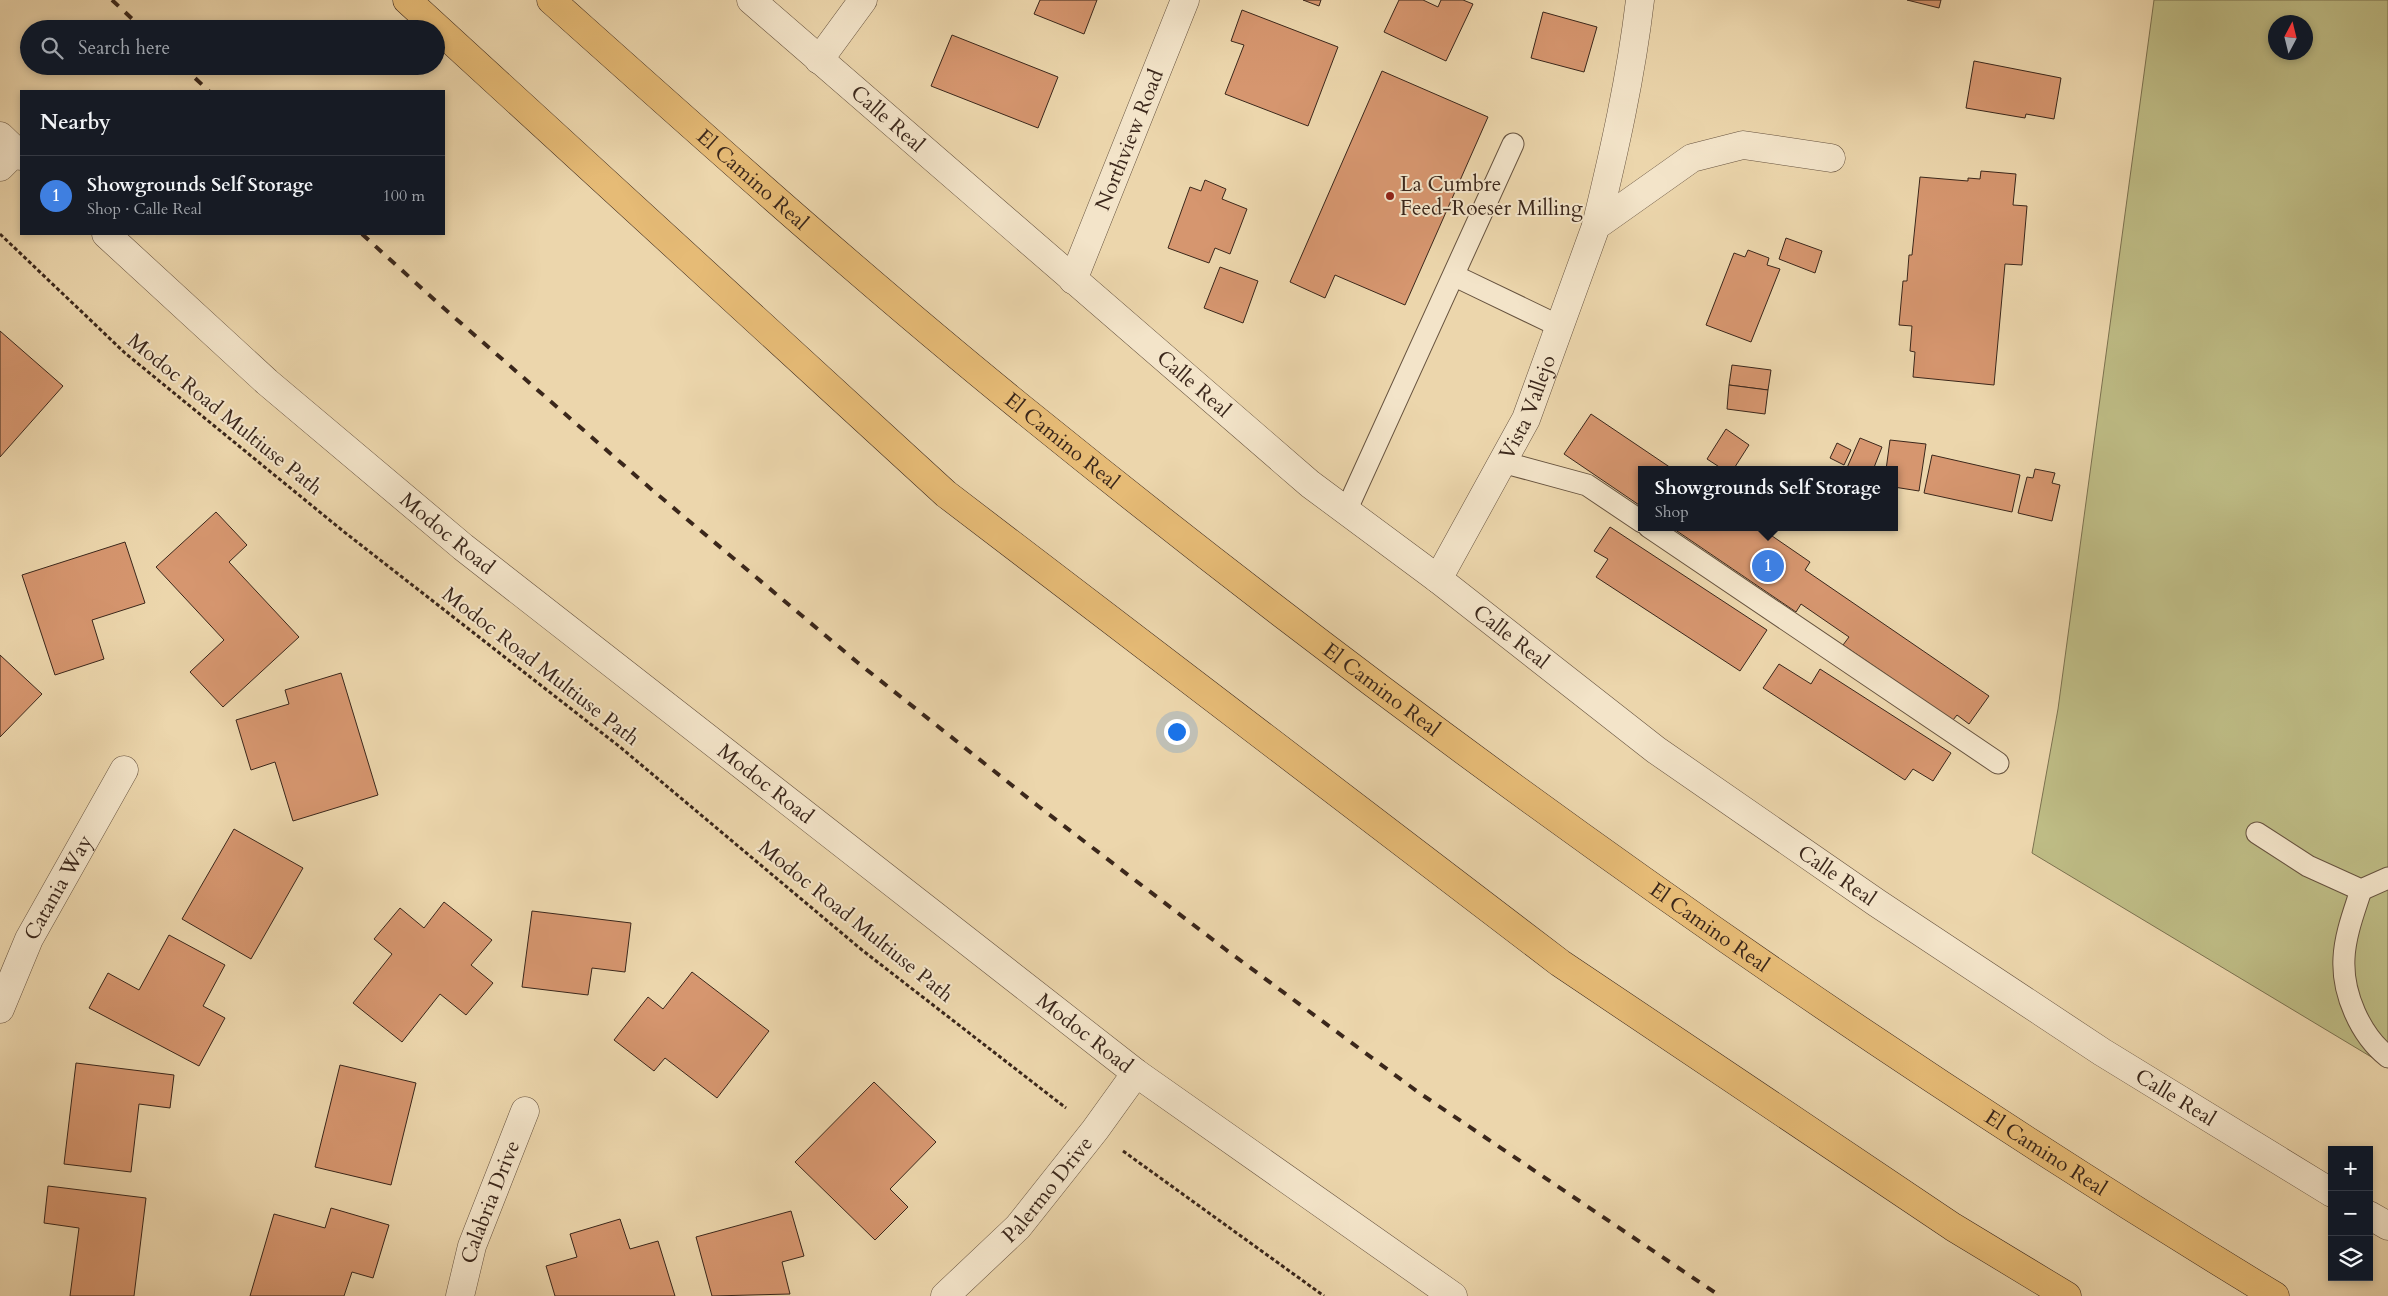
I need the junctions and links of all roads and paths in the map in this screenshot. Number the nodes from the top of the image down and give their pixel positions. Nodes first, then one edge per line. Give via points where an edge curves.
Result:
1 (407, 0) edge
2 (551, 0) edge
3 (751, 0) edge
4 (863, 0) edge
5 (1185, 0) edge
6 (1640, 0) edge
7 (429, 20) edge
8 (445, 35) edge
9 (819, 60) junction
10 (1513, 144) dead end
11 (1831, 158) dead end
12 (1596, 226) junction
13 (0, 234) edge
14 (107, 235) edge
15 (1454, 276) junction
16 (1073, 280) junction
17 (1560, 326) junction
18 (1502, 462) junction
19 (1346, 511) junction
20 (1638, 519) edge
21 (1655, 531) edge
22 (1438, 579) junction
23 (1998, 763) dead end
24 (124, 770) dead end
25 (2257, 833) dead end
26 (2388, 878) edge
27 (2361, 890) junction
28 (0, 1009) edge
29 (2388, 1057) edge
30 (1136, 1073) junction
31 (525, 1110) dead end
32 (1072, 1112) dead end
33 (1116, 1146) dead end
34 (2329, 1191) edge
35 (2373, 1217) edge
36 (2388, 1226) edge
37 (460, 1296) edge
38 (945, 1296) edge
39 (1324, 1296) edge
40 (1453, 1296) edge
41 (2066, 1296) edge
42 (2275, 1296) edge

1 - 7 highway
2 - 42 highway, El Camino Real via 769,195 1024,410 1301,630 1576,834 1858,1030 2138,1212
3 - 9 street, Calle Real
4 - 9 street
5 - 16 street, Northview Road
6 - 12 street, Vista Vallejo via 1616,145
8 - 41 highway via 946,494 1560,963 1953,1228
9 - 16 street, Calle Real
10 - 15 lane
11 - 12 street via 1743,145 1692,158
12 - 17 street, Vista Vallejo
13 - 32 path, Modoc Road Multiuse Path via 125,353 343,531 620,748 862,950
14 - 30 street, Modoc Road via 267,382 463,547
15 - 17 lane
15 - 19 lane
16 - 19 street, Calle Real via 1310,484
17 - 18 street, Vista Vallejo via 1526,419
18 - 20 lane via 1587,485
18 - 22 street, Vista Vallejo
19 - 22 street, Calle Real
21 - 23 lane
22 - 34 street, Calle Real via 1656,750 1844,880 2102,1052
24 - 28 street, Catania Way via 28,939
25 - 27 lane via 2308,866
26 - 27 lane
27 - 29 lane via 2344,958 2345,985 2359,1022
30 - 38 street, Palermo Drive via 1018,1227
30 - 40 street, Modoc Road
31 - 37 street, Calabria Drive via 472,1246
33 - 39 path
35 - 36 street

